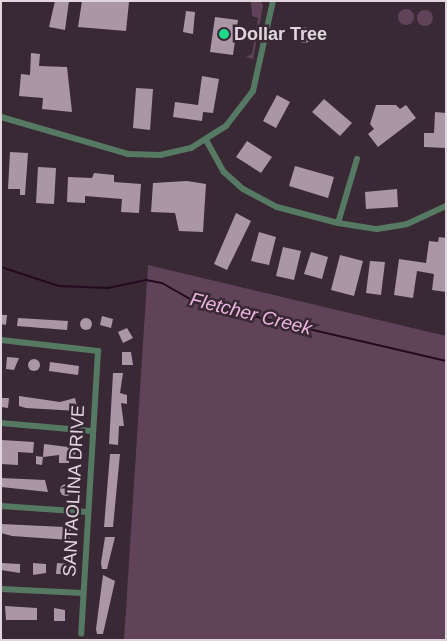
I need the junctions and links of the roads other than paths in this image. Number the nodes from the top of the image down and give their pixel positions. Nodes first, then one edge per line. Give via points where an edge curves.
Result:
1 (273, 1) edge
2 (1, 117) edge
3 (206, 140) junction
4 (357, 159) dead end
5 (446, 206) edge
6 (338, 223) junction
7 (1, 340) edge
8 (1, 423) edge
9 (92, 431) junction
10 (1, 506) edge
11 (88, 512) junction
12 (1, 589) edge
13 (83, 594) junction
14 (81, 633) dead end

1 - 3 street via 253,91 231,121
2 - 3 street via 128,154 171,154
3 - 6 street via 224,172 243,189 277,206
4 - 6 street
5 - 6 street via 407,224 382,228
7 - 9 street, SANTAOLINA DRIVE via 98,351
8 - 9 street
9 - 11 street, SANTAOLINA DRIVE
10 - 11 street
11 - 13 street, SANTAOLINA DRIVE
12 - 13 street
13 - 14 street, SANTAOLINA DRIVE

